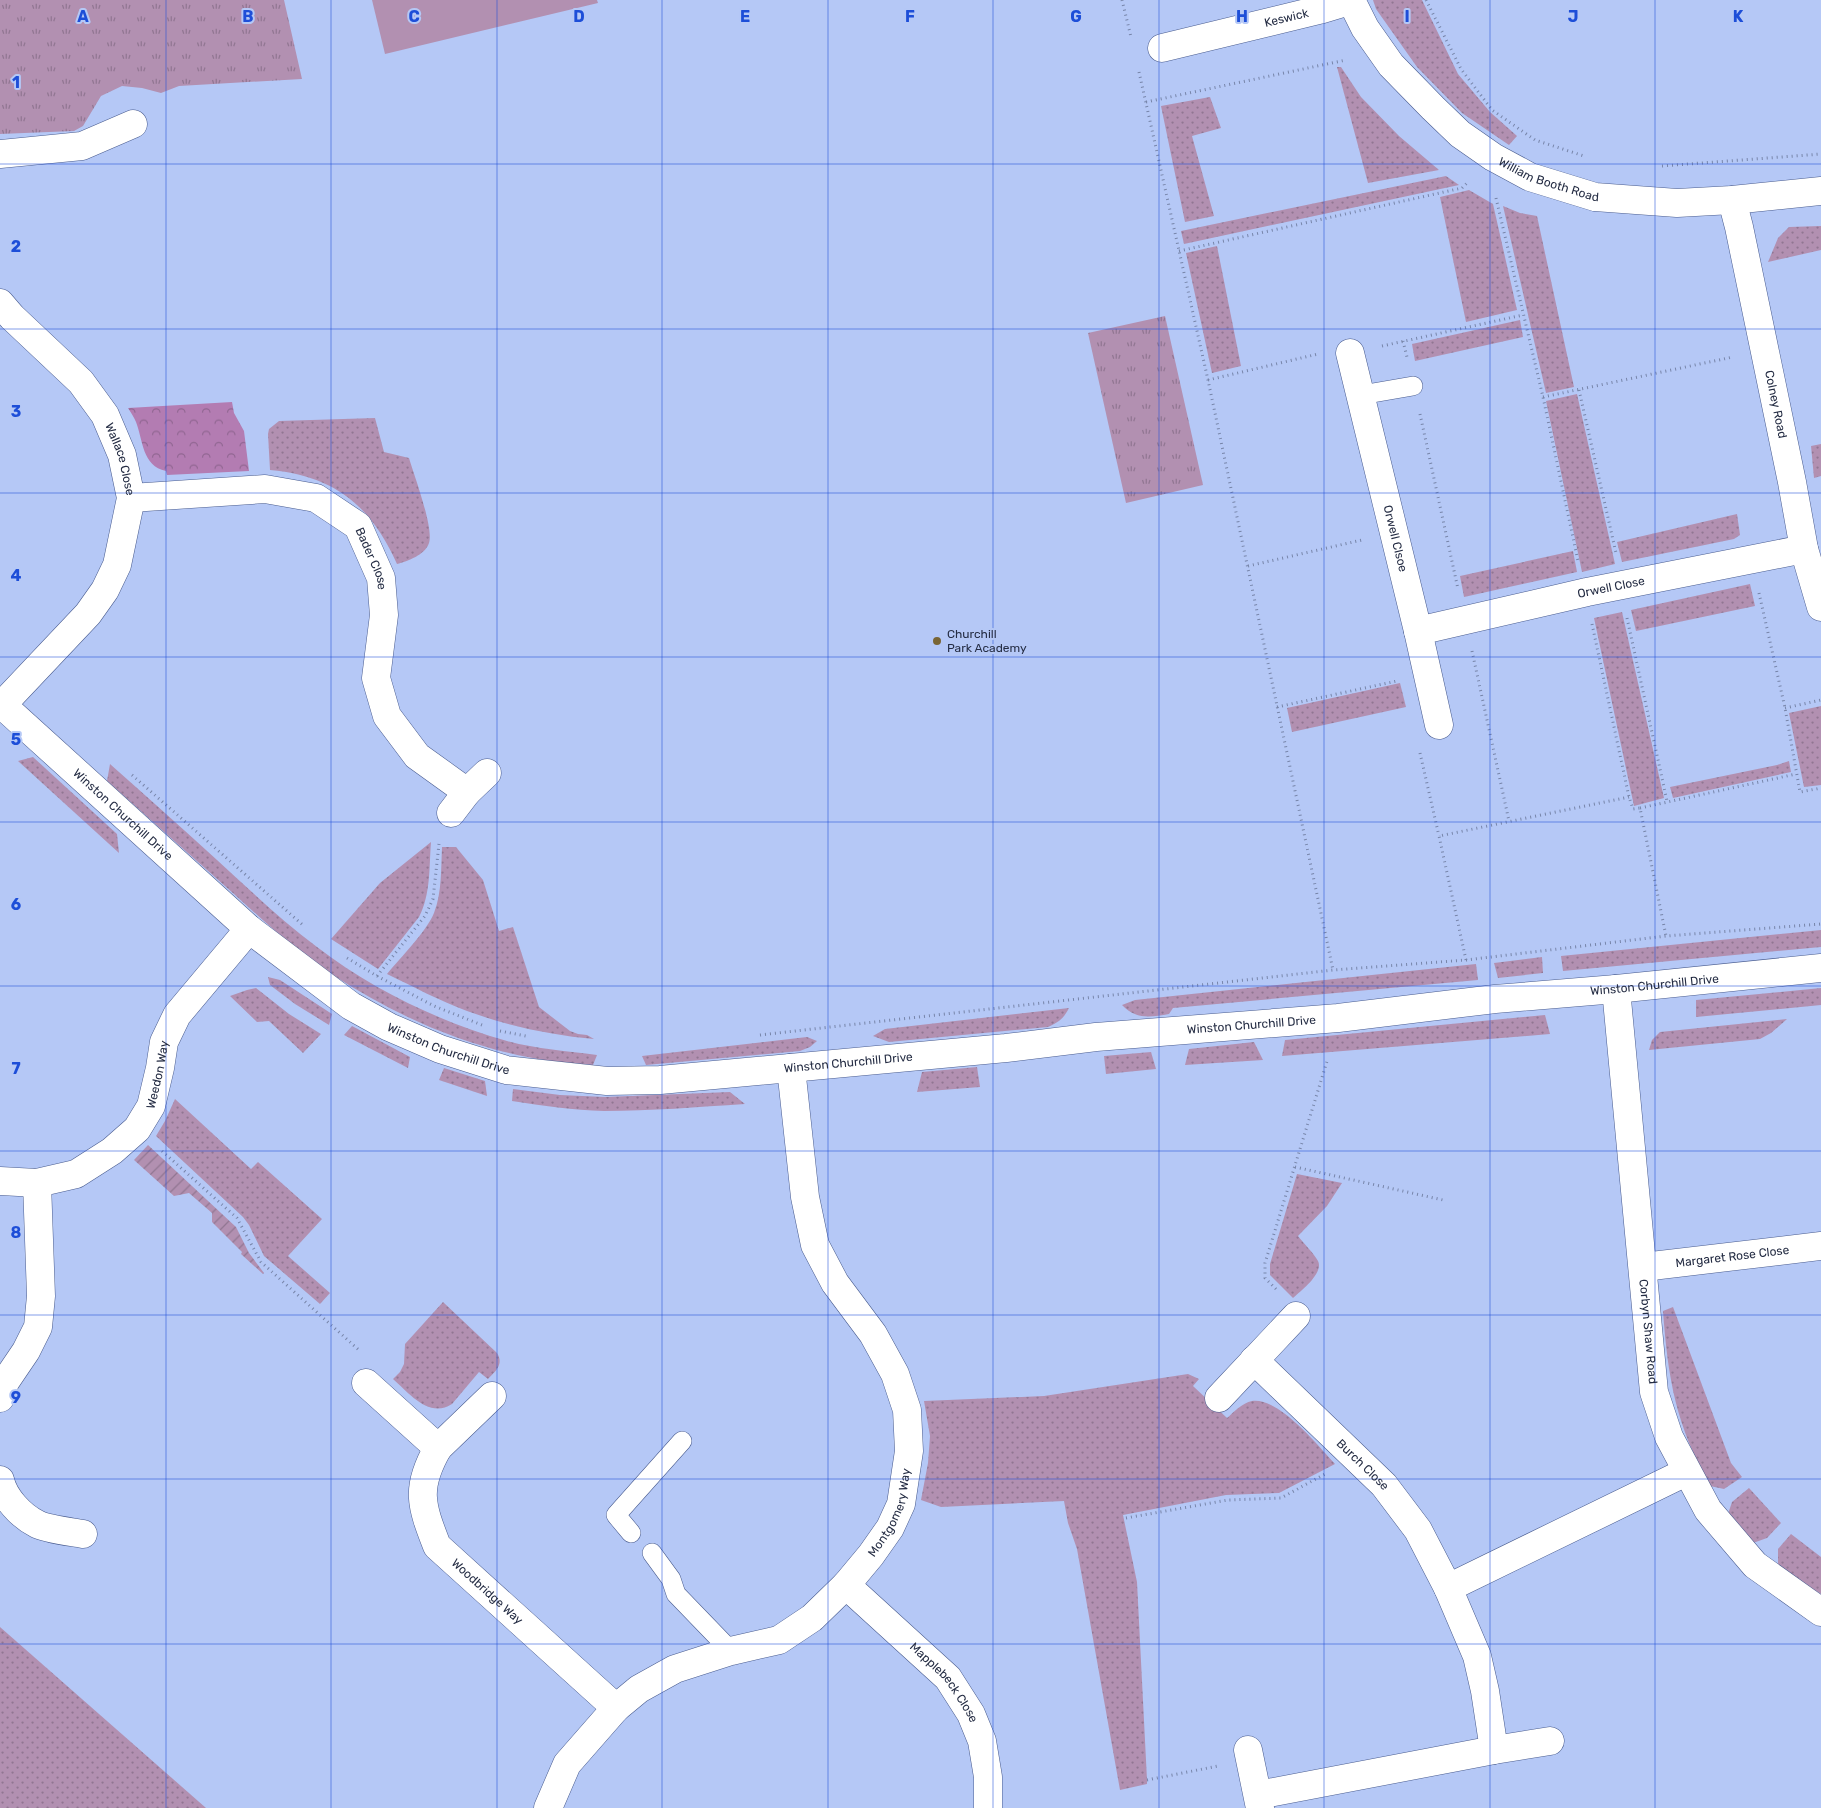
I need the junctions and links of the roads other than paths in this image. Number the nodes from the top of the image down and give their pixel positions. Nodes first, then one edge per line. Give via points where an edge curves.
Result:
1 (1352, 0) edge
2 (1162, 48) dead end
3 (133, 124) dead end
4 (0, 154) edge
5 (1821, 191) edge
6 (1732, 200) junction
7 (0, 303) edge
8 (1350, 353) road end
9 (1413, 386) road end
10 (1361, 395) junction
11 (131, 498) junction
12 (1804, 549) junction
13 (1821, 607) edge
14 (1418, 631) junction
15 (1, 704) edge
16 (1439, 725) road end
17 (487, 773) dead end
18 (249, 929) junction
19 (1821, 968) edge
20 (1616, 989) junction
21 (791, 1068) junction
22 (0, 1181) edge
23 (37, 1183) junction
24 (1821, 1246) edge
25 (1643, 1267) junction
26 (1296, 1316) road end
27 (1254, 1360) junction
28 (366, 1383) road end
29 (492, 1396) dead end
30 (0, 1398) edge
31 (1219, 1398) dead end
32 (682, 1441) dead end
33 (438, 1448) junction
34 (1686, 1472) junction
35 (0, 1480) edge
36 (631, 1533) dead end
37 (83, 1534) dead end
38 (652, 1553) dead end
39 (846, 1584) junction
40 (1448, 1588) junction
41 (1821, 1612) edge
42 (731, 1651) junction
43 (616, 1708) junction
44 (1550, 1741) dead end
45 (1494, 1750) junction
46 (1249, 1755) road end
47 (1259, 1802) edge
48 (548, 1808) edge
49 (988, 1808) edge

1 - 2 street, Keswick
1 - 6 street, William Booth Road via 1365,28 1390,65 1460,134 1530,177 1595,196 1677,203
3 - 4 street via 82,146
5 - 6 street, William Booth Road
6 - 12 street, Colney Road
7 - 11 street, Wallace Close via 82,382 105,415 122,455
8 - 10 street, Orwell Clsoe
9 - 10 lane
10 - 14 street, Orwell Clsoe
11 - 15 street, Wallace Close via 117,565 105,590 88,614
11 - 17 street, Bader Close via 265,489 316,498 358,526 381,578 384,615 376,678 386,716 459,802
12 - 13 street, Colney Road
12 - 14 street, Orwell Close via 1587,592
14 - 16 street, Orwell Clsoe
15 - 18 street, Winston Churchill Drive
18 - 21 street, Winston Churchill Drive via 351,1006 440,1050 506,1070 607,1081 660,1080
18 - 23 street, Weedon Way via 177,1015 164,1042 151,1106 138,1129 112,1151 76,1174
19 - 20 street, Winston Churchill Drive
20 - 21 street, Winston Churchill Drive via 1495,998 1338,1018 1096,1037
20 - 25 street, Corbyn Shaw Road
21 - 39 street, Montgomery Way via 805,1197 815,1245 835,1283 873,1334 895,1374 907,1410 909,1451 901,1504 886,1535
22 - 23 street, Weedon Way
23 - 30 street via 41,1296 38,1327 4,1382
24 - 25 street, Margaret Rose Close
25 - 34 street, Corbyn Shaw Road via 1654,1392 1669,1437
26 - 27 street
27 - 31 street
27 - 40 street, Burch Close via 1384,1485 1418,1530
28 - 33 street
29 - 33 street, Woodbridge Way
32 - 36 lane via 616,1515
33 - 43 street, Woodbridge Way via 428,1466 422,1489 426,1518 437,1546
34 - 40 street
34 - 41 street, Corbyn Shaw Road via 1708,1510 1756,1565
35 - 37 street via 14,1506 38,1525
38 - 42 lane via 671,1578 676,1594
39 - 42 street, Montgomery Way via 812,1618 779,1640
39 - 49 street, Mapplebeck Close via 948,1678 971,1714 982,1741 988,1777
40 - 45 street, Burch Close via 1477,1656
42 - 43 street, Montgomery Way via 675,1669 640,1689
43 - 48 street, Montgomery Way via 567,1764
44 - 45 street
45 - 47 street
46 - 47 street

